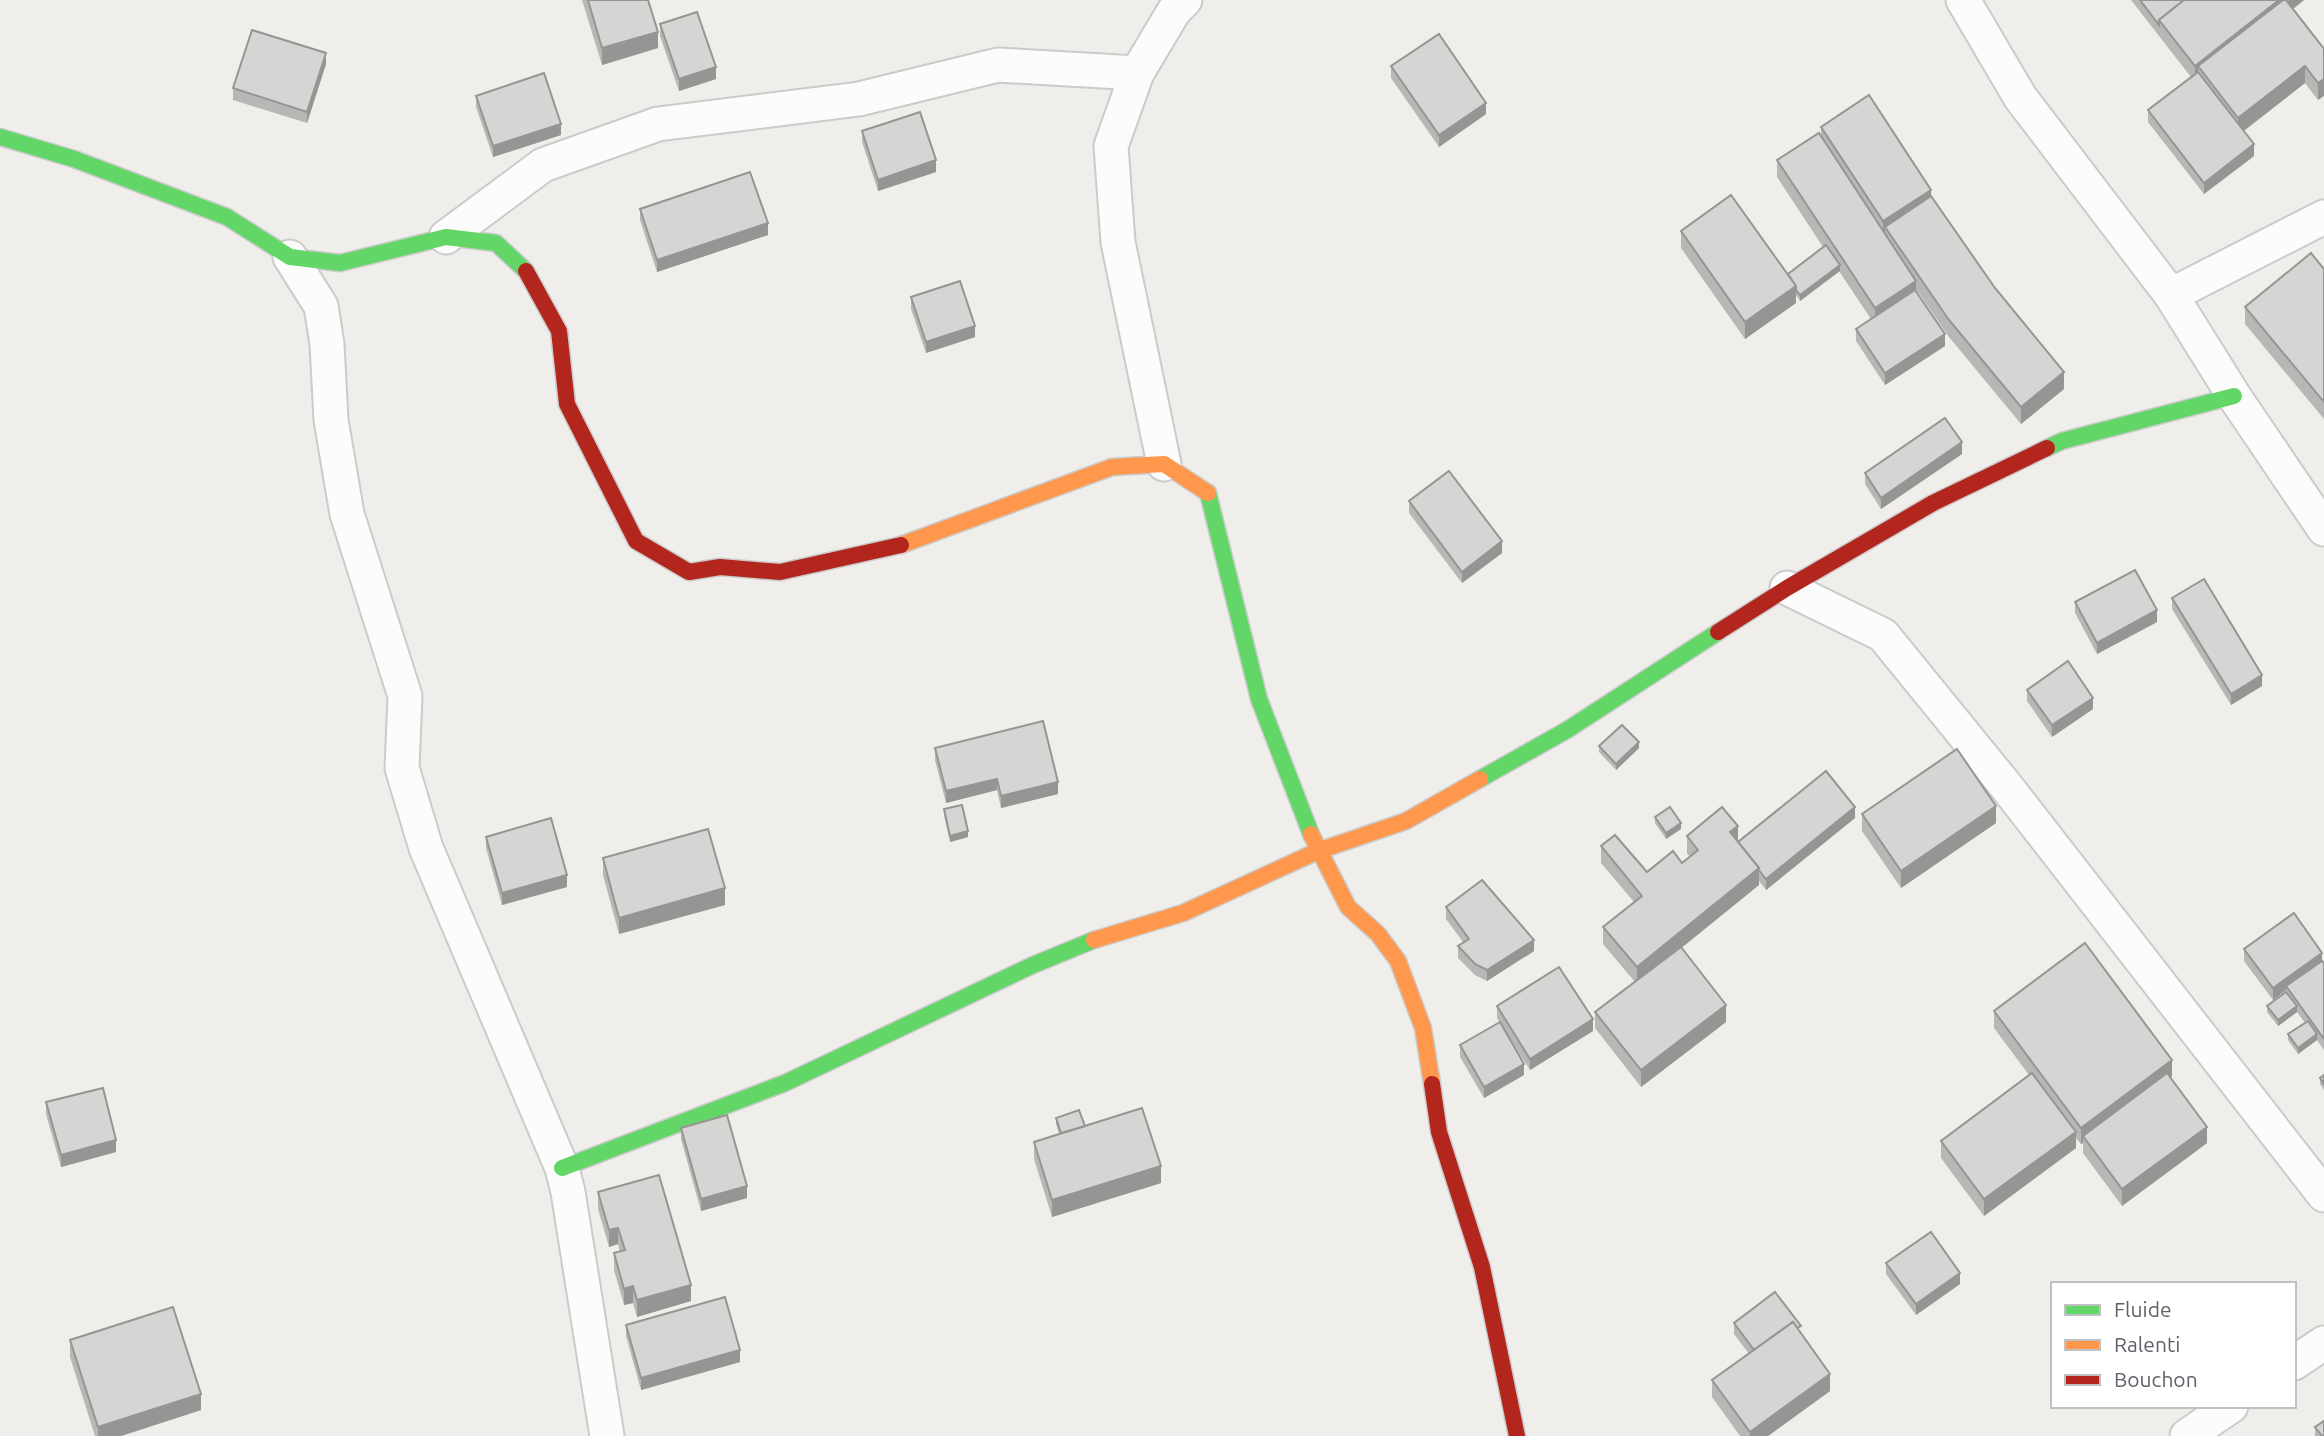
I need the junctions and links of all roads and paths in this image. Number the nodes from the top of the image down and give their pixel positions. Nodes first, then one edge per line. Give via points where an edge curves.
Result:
1 (1185, 0) edge
2 (1964, 0) edge
3 (1137, 73) junction
4 (0, 137) edge
5 (2324, 217) edge
6 (446, 237) junction
7 (290, 257) junction
8 (2171, 295) junction
9 (2234, 396) junction
10 (1164, 464) junction
11 (2324, 529) edge
12 (1787, 588) junction
13 (1318, 851) junction
14 (562, 1168) junction
15 (2324, 1195) edge
16 (2324, 1343) edge
17 (2296, 1362) edge
18 (2228, 1408) edge
19 (607, 1436) edge
20 (1517, 1436) edge
21 (2187, 1436) edge

1 - 3 street
2 - 8 street via 2020,97
3 - 6 street via 998,65 859,99 657,124 543,166
3 - 10 street via 1111,146 1118,242
4 - 7 street via 74,159 227,217
5 - 8 street
6 - 7 street via 340,263
6 - 10 street via 496,243 531,275 559,331 567,404 636,541 689,572 720,567 780,572 892,548 1112,467
7 - 14 street via 321,306 331,419 347,514 405,696 402,768 406,782 426,848
8 - 9 street
9 - 11 street
9 - 12 street via 2062,440 1933,503
10 - 13 street via 1208,491 1259,699
12 - 13 street via 1567,730 1406,821
12 - 15 street via 1882,635 2006,786
13 - 14 street via 1183,913 1107,935 1033,965 785,1083
13 - 20 street via 1348,907 1378,934 1398,961 1423,1028 1440,1132 1482,1267
14 - 19 street
16 - 17 street
18 - 21 street

